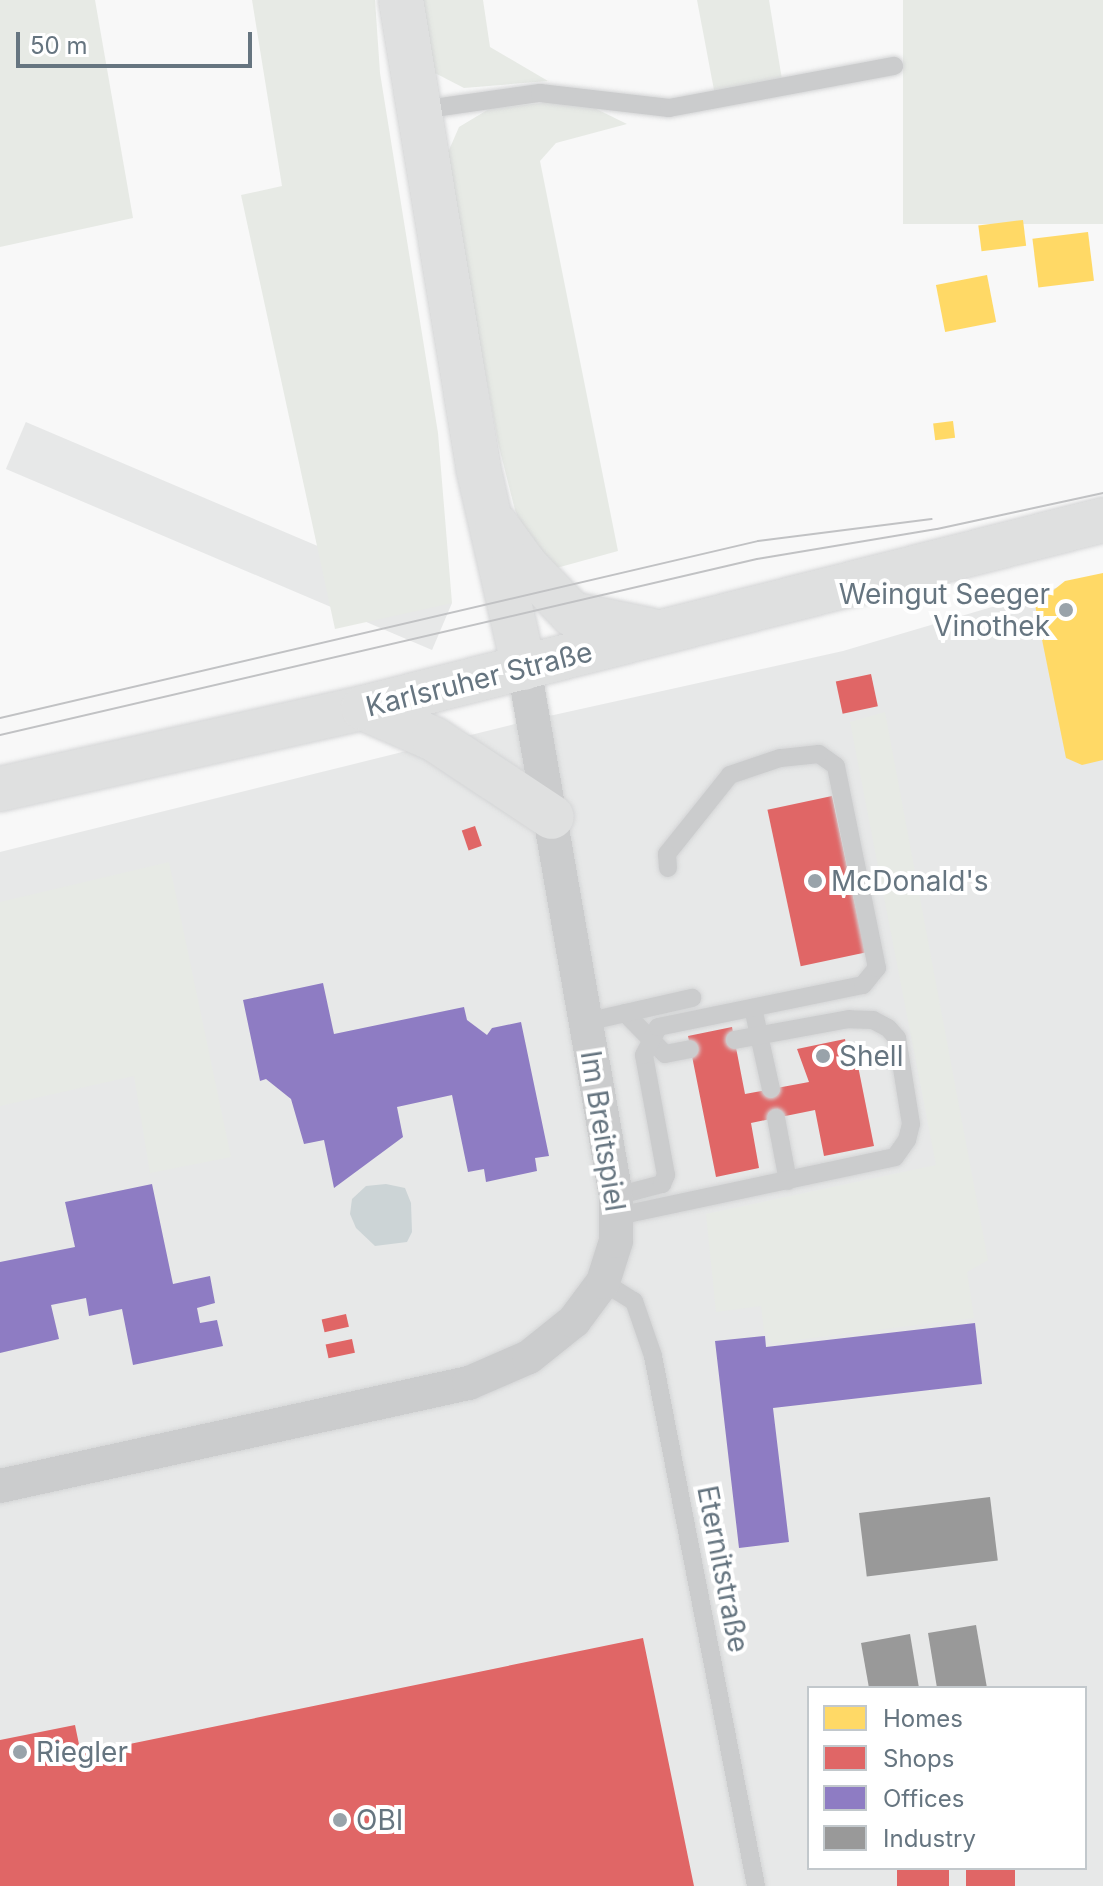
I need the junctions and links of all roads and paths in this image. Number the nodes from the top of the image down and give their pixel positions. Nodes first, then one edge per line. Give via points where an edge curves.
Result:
1 (401, 0) edge
2 (894, 66) dead end
3 (420, 110) junction
4 (488, 515) junction
5 (1103, 520) edge
6 (657, 634) junction
7 (524, 668) junction
8 (363, 708) junction
9 (0, 789) edge
10 (552, 817) junction
11 (668, 868) dead end
12 (692, 998) dead end
13 (753, 1008) junction
14 (625, 1013) junction
15 (586, 1022) junction
16 (760, 1036) junction
17 (649, 1038) junction
18 (735, 1040) dead end
19 (690, 1049) dead end
20 (771, 1089) dead end
21 (776, 1118) dead end
22 (788, 1181) junction
23 (617, 1206) junction
24 (603, 1282) junction
25 (0, 1486) edge
26 (756, 1886) edge

1 - 3 main road
2 - 3 lane via 669,108 540,93
3 - 4 main road
4 - 6 main road via 526,566 572,614
4 - 7 main road
5 - 6 main road, Karlsruher Straße
6 - 7 main road, Karlsruher Straße
7 - 8 main road, Karlsruher Straße
7 - 10 street, Im Breitspiel
8 - 9 main road, Karlsruher Straße
8 - 10 main road via 443,744
10 - 15 street, Im Breitspiel
11 - 13 lane via 667,854 730,775 780,758 819,754 836,766 877,968 863,985
12 - 14 lane
13 - 16 lane
13 - 17 lane via 658,1027
14 - 15 lane
14 - 17 lane
15 - 23 street, Im Breitspiel
16 - 18 lane
16 - 20 lane
16 - 22 lane via 849,1019 873,1020 897,1038 911,1124 895,1157
17 - 19 lane via 665,1054
17 - 23 lane via 644,1055 666,1175 662,1184
21 - 22 lane
22 - 23 lane
23 - 24 street, Im Breitspiel
24 - 25 street, Im Breitspiel via 574,1321 529,1357 469,1383
24 - 26 lane, Eternitstraße via 634,1301 653,1356

